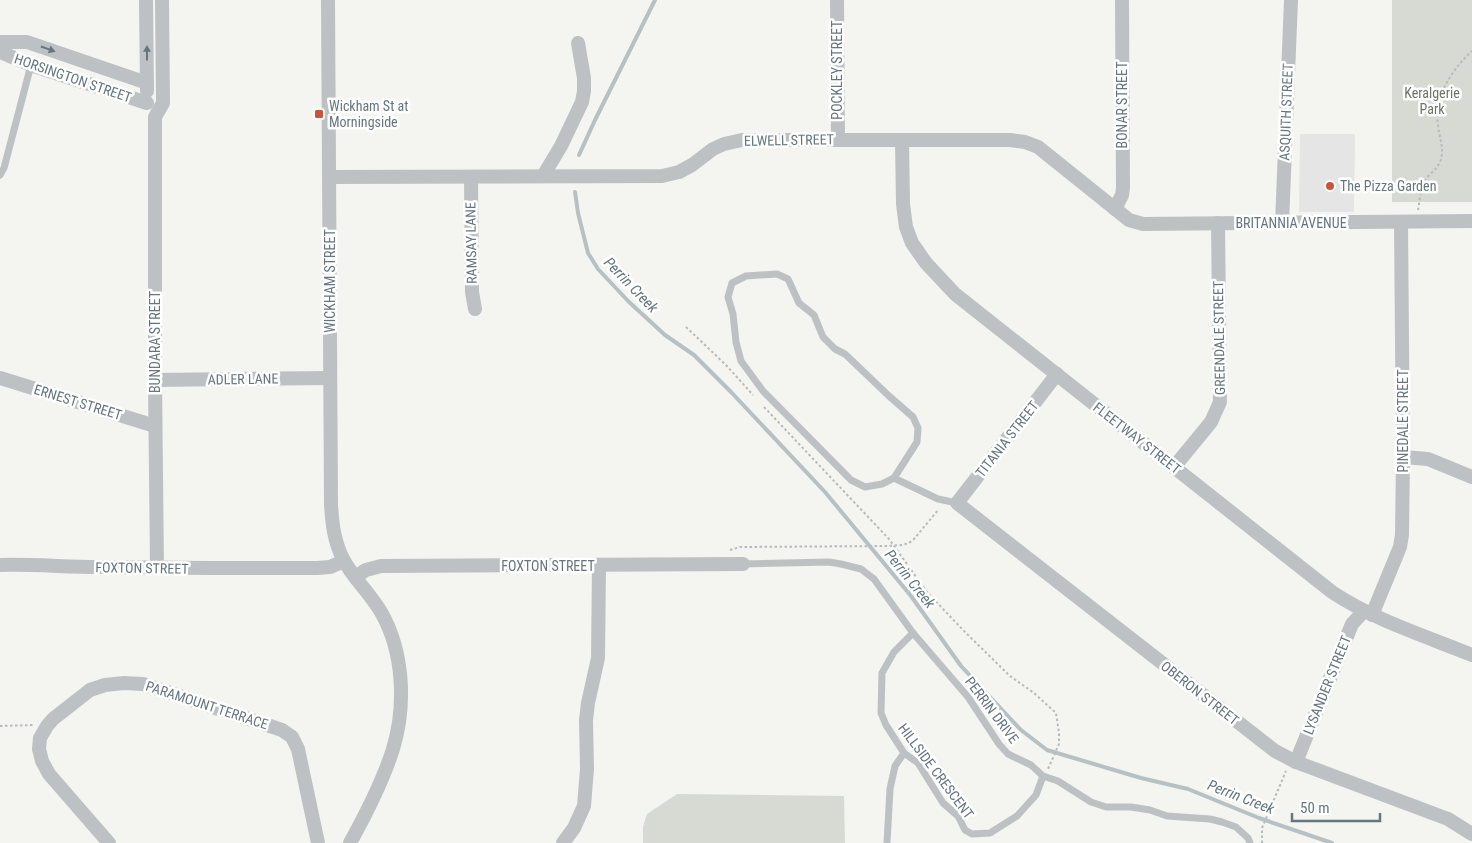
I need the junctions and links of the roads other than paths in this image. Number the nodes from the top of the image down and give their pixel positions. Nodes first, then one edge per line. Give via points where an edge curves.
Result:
1 (146, 0) edge
2 (162, 0) edge
3 (328, 0) edge
4 (837, 0) edge
5 (1122, 0) edge
6 (1290, 0) edge
7 (0, 42) edge
8 (578, 43) dead end
9 (0, 52) edge
10 (30, 65) junction
11 (146, 83) junction
12 (147, 103) junction
13 (156, 116) junction
14 (838, 140) junction
15 (902, 140) junction
16 (0, 175) edge
17 (543, 176) junction
18 (329, 177) junction
19 (471, 177) junction
20 (1115, 209) junction
21 (1472, 221) edge
22 (1401, 222) junction
23 (1282, 223) junction
24 (1218, 224) junction
25 (474, 309) dead end
26 (1057, 374) junction
27 (0, 378) edge
28 (330, 378) junction
29 (155, 380) junction
30 (155, 426) junction
31 (1403, 457) junction
32 (1174, 467) junction
33 (1472, 477) edge
34 (894, 478) junction
35 (952, 502) junction
36 (344, 560) junction
37 (743, 564) joint
38 (0, 565) edge
39 (599, 566) junction
40 (158, 568) junction
41 (355, 577) junction
42 (1368, 613) junction
43 (913, 633) junction
44 (1472, 655) edge
45 (904, 753) junction
46 (1296, 762) junction
47 (1042, 776) junction
48 (1472, 834) edge
49 (109, 843) edge
50 (318, 843) edge
51 (350, 843) edge
52 (563, 843) edge
53 (887, 843) edge
54 (1250, 843) edge

11 -> 1 street
2 - 13 street, BUNDARA STREET via 163,103
3 - 18 street, WICKHAM STREET
4 - 14 street, POCKLEY STREET
5 - 20 street, BONAR STREET via 1123,188
6 - 23 street, ASQUITH STREET
7 -> 11 street, HORSINGTON STREET via 27,42
8 - 17 street via 584,78 582,102
9 - 10 street, HORSINGTON STREET
10 - 12 street, HORSINGTON STREET
10 - 16 lane
11 - 12 street
12 - 13 street
13 - 29 street, BUNDARA STREET
14 - 15 street, ELWELL STREET
14 - 17 street, ELWELL STREET via 742,140 724,144 679,172 662,176
15 - 20 street, ELWELL STREET via 1025,142 1038,147
15 - 26 street, FLEETWAY STREET via 904,212 912,243 955,294
17 - 19 street, ELWELL STREET
18 - 19 street, ELWELL STREET
18 - 28 street, WICKHAM STREET
19 - 25 street, RAMSAY LANE
20 - 24 street, BRITANNIA AVENUE via 1129,220 1143,224
21 - 22 street, BRITANNIA AVENUE
22 - 23 street, BRITANNIA AVENUE
22 - 31 street, PINEDALE STREET
23 - 24 street, BRITANNIA AVENUE
24 - 32 street, GREENDALE STREET via 1220,402 1211,422
26 - 32 street, FLEETWAY STREET
26 - 35 street, TITANIA STREET
27 - 30 street, ERNEST STREET
28 - 29 street, ADLER LANE
28 - 36 street, WICKHAM STREET via 332,525
29 - 30 street, BUNDARA STREET
30 - 40 street, BUNDARA STREET
31 - 33 street via 1428,459
31 - 42 street, PINEDALE STREET via 1400,547
32 - 42 street, FLEETWAY STREET via 1332,592
34 - 34 lane via 865,487 851,480 763,391 741,361 728,297 732,283 746,276 777,274 788,279 799,303 814,315 823,337 914,417 918,428 917,442
34 - 35 lane via 938,499
35 - 46 street, OBERON STREET via 1262,742
36 - 40 street, FOXTON STREET via 330,567 317,568
36 - 41 street, WICKHAM STREET
37 - 39 street, FOXTON STREET
37 - 43 lane, PERRIN DRIVE via 829,562 861,569 874,579
38 - 40 street, FOXTON STREET
39 - 41 street, FOXTON STREET via 381,566
39 - 52 street via 598,658 586,720 584,806
41 - 51 street, WICKHAM STREET via 386,622 398,658 400,693 393,748
42 - 44 street, FLEETWAY STREET
42 - 46 street, LYSANDER STREET via 1352,624
43 - 45 lane, HILLSIDE CRESCENT via 894,652 882,673 881,684 881,713
43 - 47 lane, PERRIN DRIVE via 968,697 1008,754 1031,765
45 - 47 lane, HILLSIDE CRESCENT via 918,763 943,803 972,834 990,832 1017,816 1036,795
45 - 53 lane via 895,766 890,789
46 - 48 street, OBERON STREET via 1448,819
47 - 54 lane, PERRIN DRIVE via 1106,807 1150,810 1167,816 1222,822 1236,827
49 - 50 street, PARAMOUNT TERRACE via 49,774 38,749 47,726 82,696 105,685 124,682 143,684 282,730 292,737 298,749

